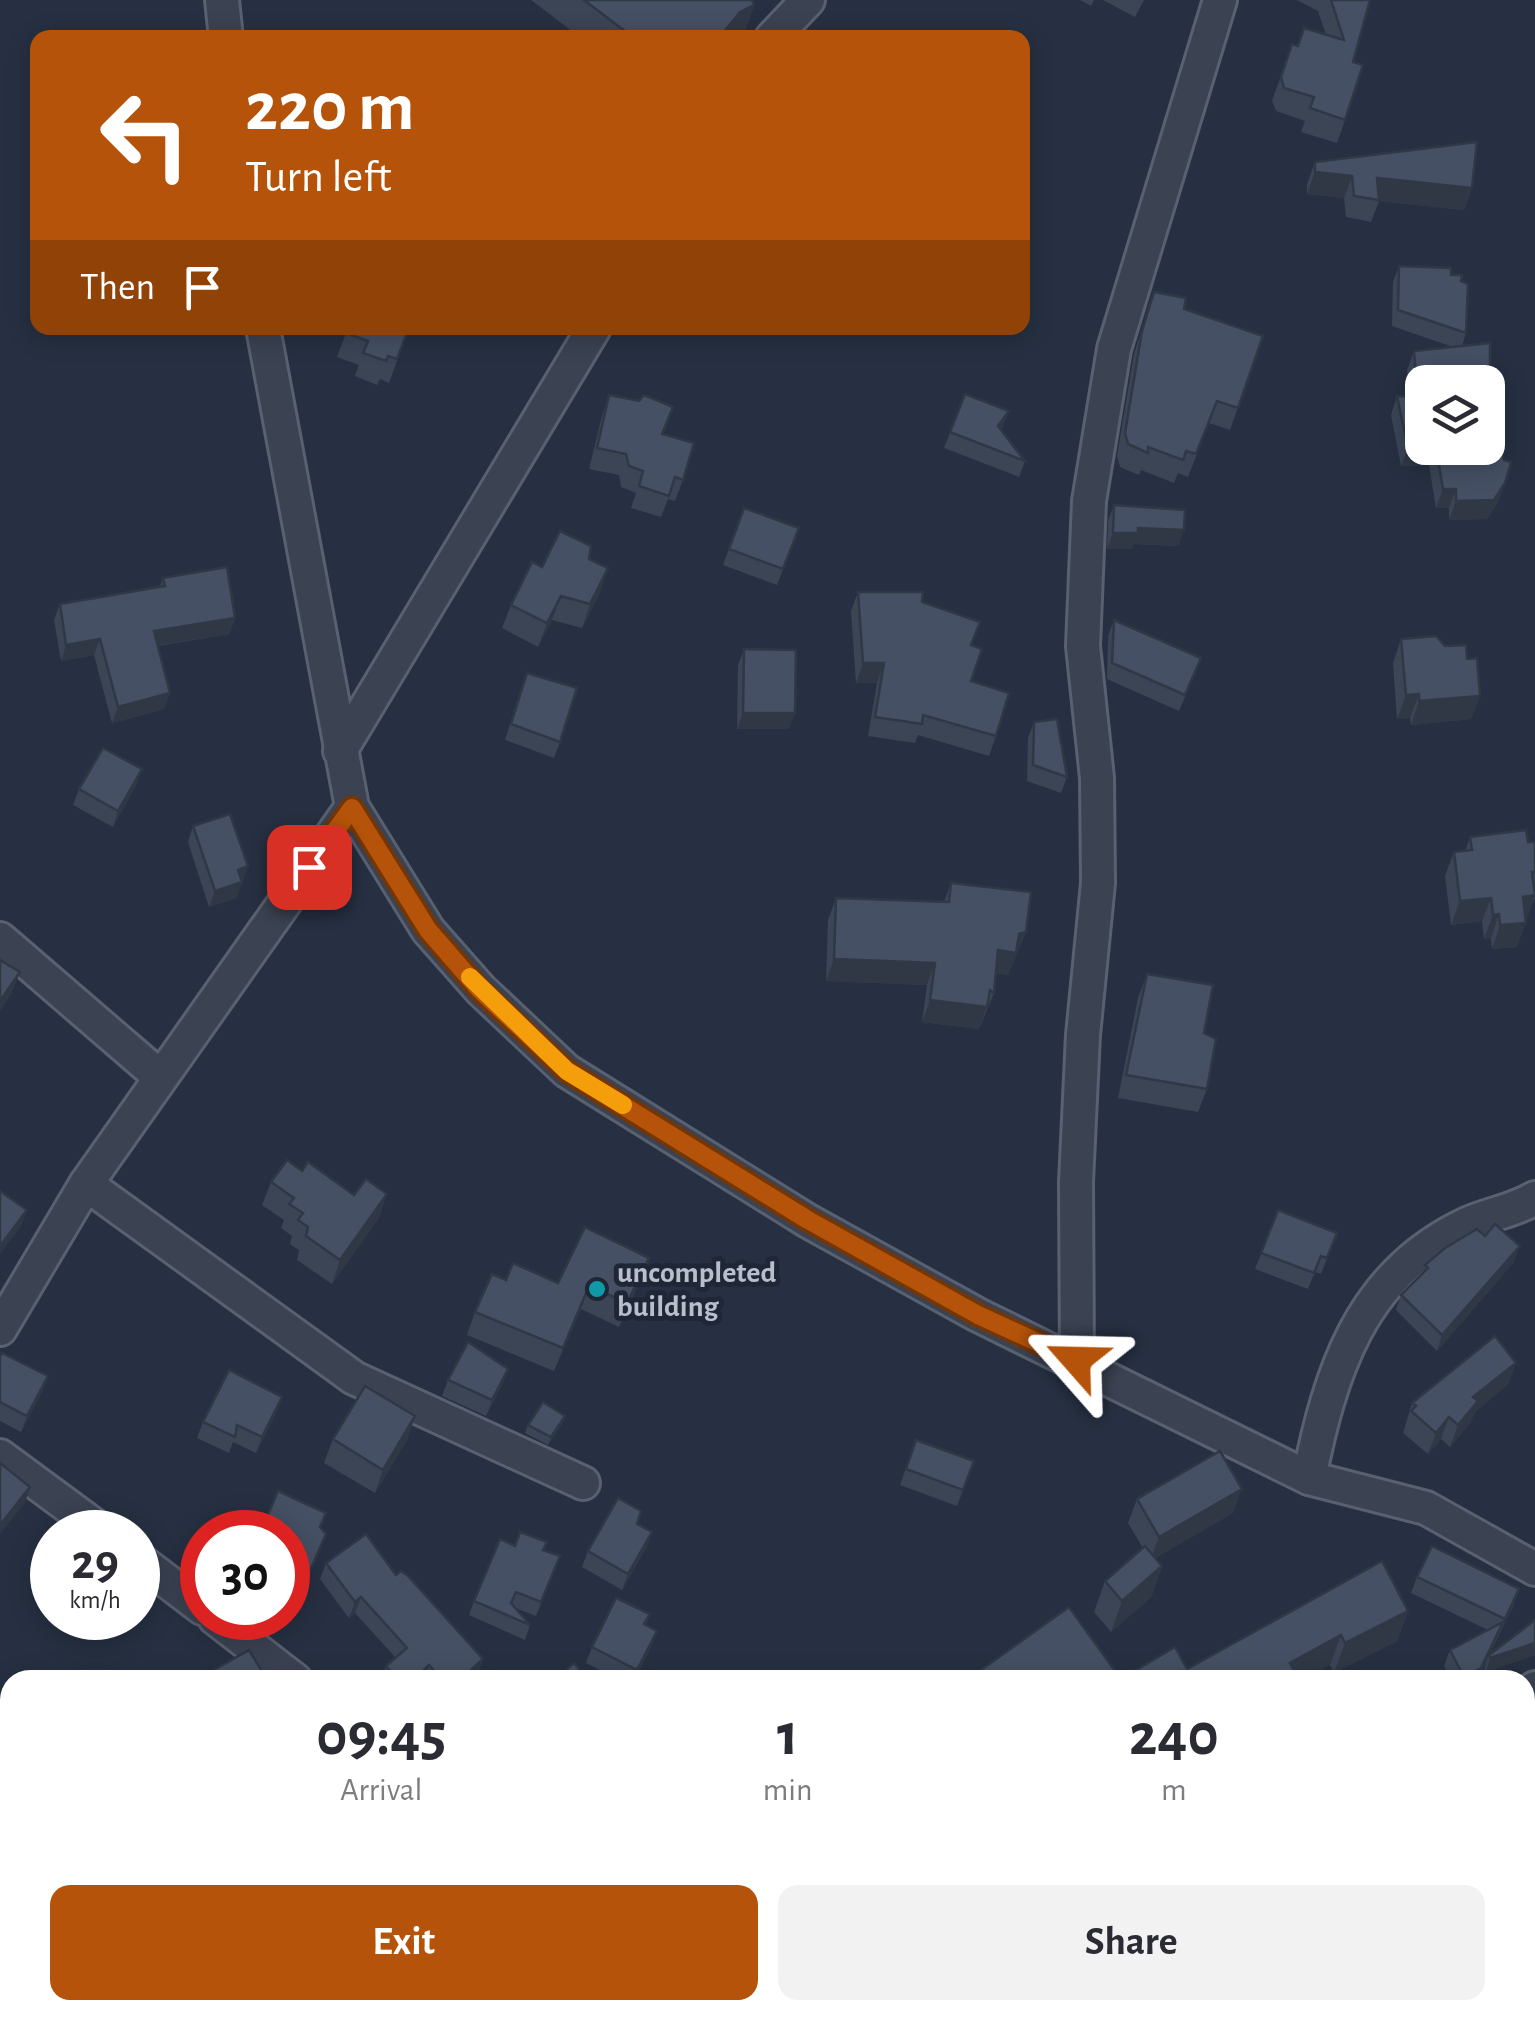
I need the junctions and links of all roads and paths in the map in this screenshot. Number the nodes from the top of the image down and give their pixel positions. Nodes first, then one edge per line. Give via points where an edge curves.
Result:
1 (222, 0) edge
2 (808, 0) edge
3 (1220, 0) edge
4 (225, 30) edge
5 (780, 30) edge
6 (263, 335) edge
7 (590, 335) edge
8 (340, 751) junction
9 (352, 808) junction
10 (0, 939) edge
11 (159, 1076) junction
12 (86, 1184) junction
13 (1535, 1198) edge
14 (0, 1329) edge
15 (1076, 1360) junction
16 (0, 1456) edge
17 (1310, 1478) junction
18 (584, 1483) dead end
19 (73, 1510) edge
20 (1535, 1569) edge
21 (160, 1575) edge
22 (180, 1591) edge
23 (243, 1640) edge
24 (282, 1670) edge

1 - 4 street
2 - 5 street
3 - 15 street via 1114,349 1089,501 1083,646 1097,778 1098,883 1076,1182
6 - 8 street
7 - 8 street
8 - 9 street
9 - 11 street
9 - 15 street via 428,930 480,990 567,1071 808,1220 978,1315
10 - 11 street
11 - 12 street
12 - 14 street
12 - 18 street via 354,1378
13 - 17 street via 1464,1225 1418,1254 1384,1288 1340,1360
15 - 17 street
16 - 19 street
17 - 20 street via 1426,1508
21 - 22 street
23 - 24 street

